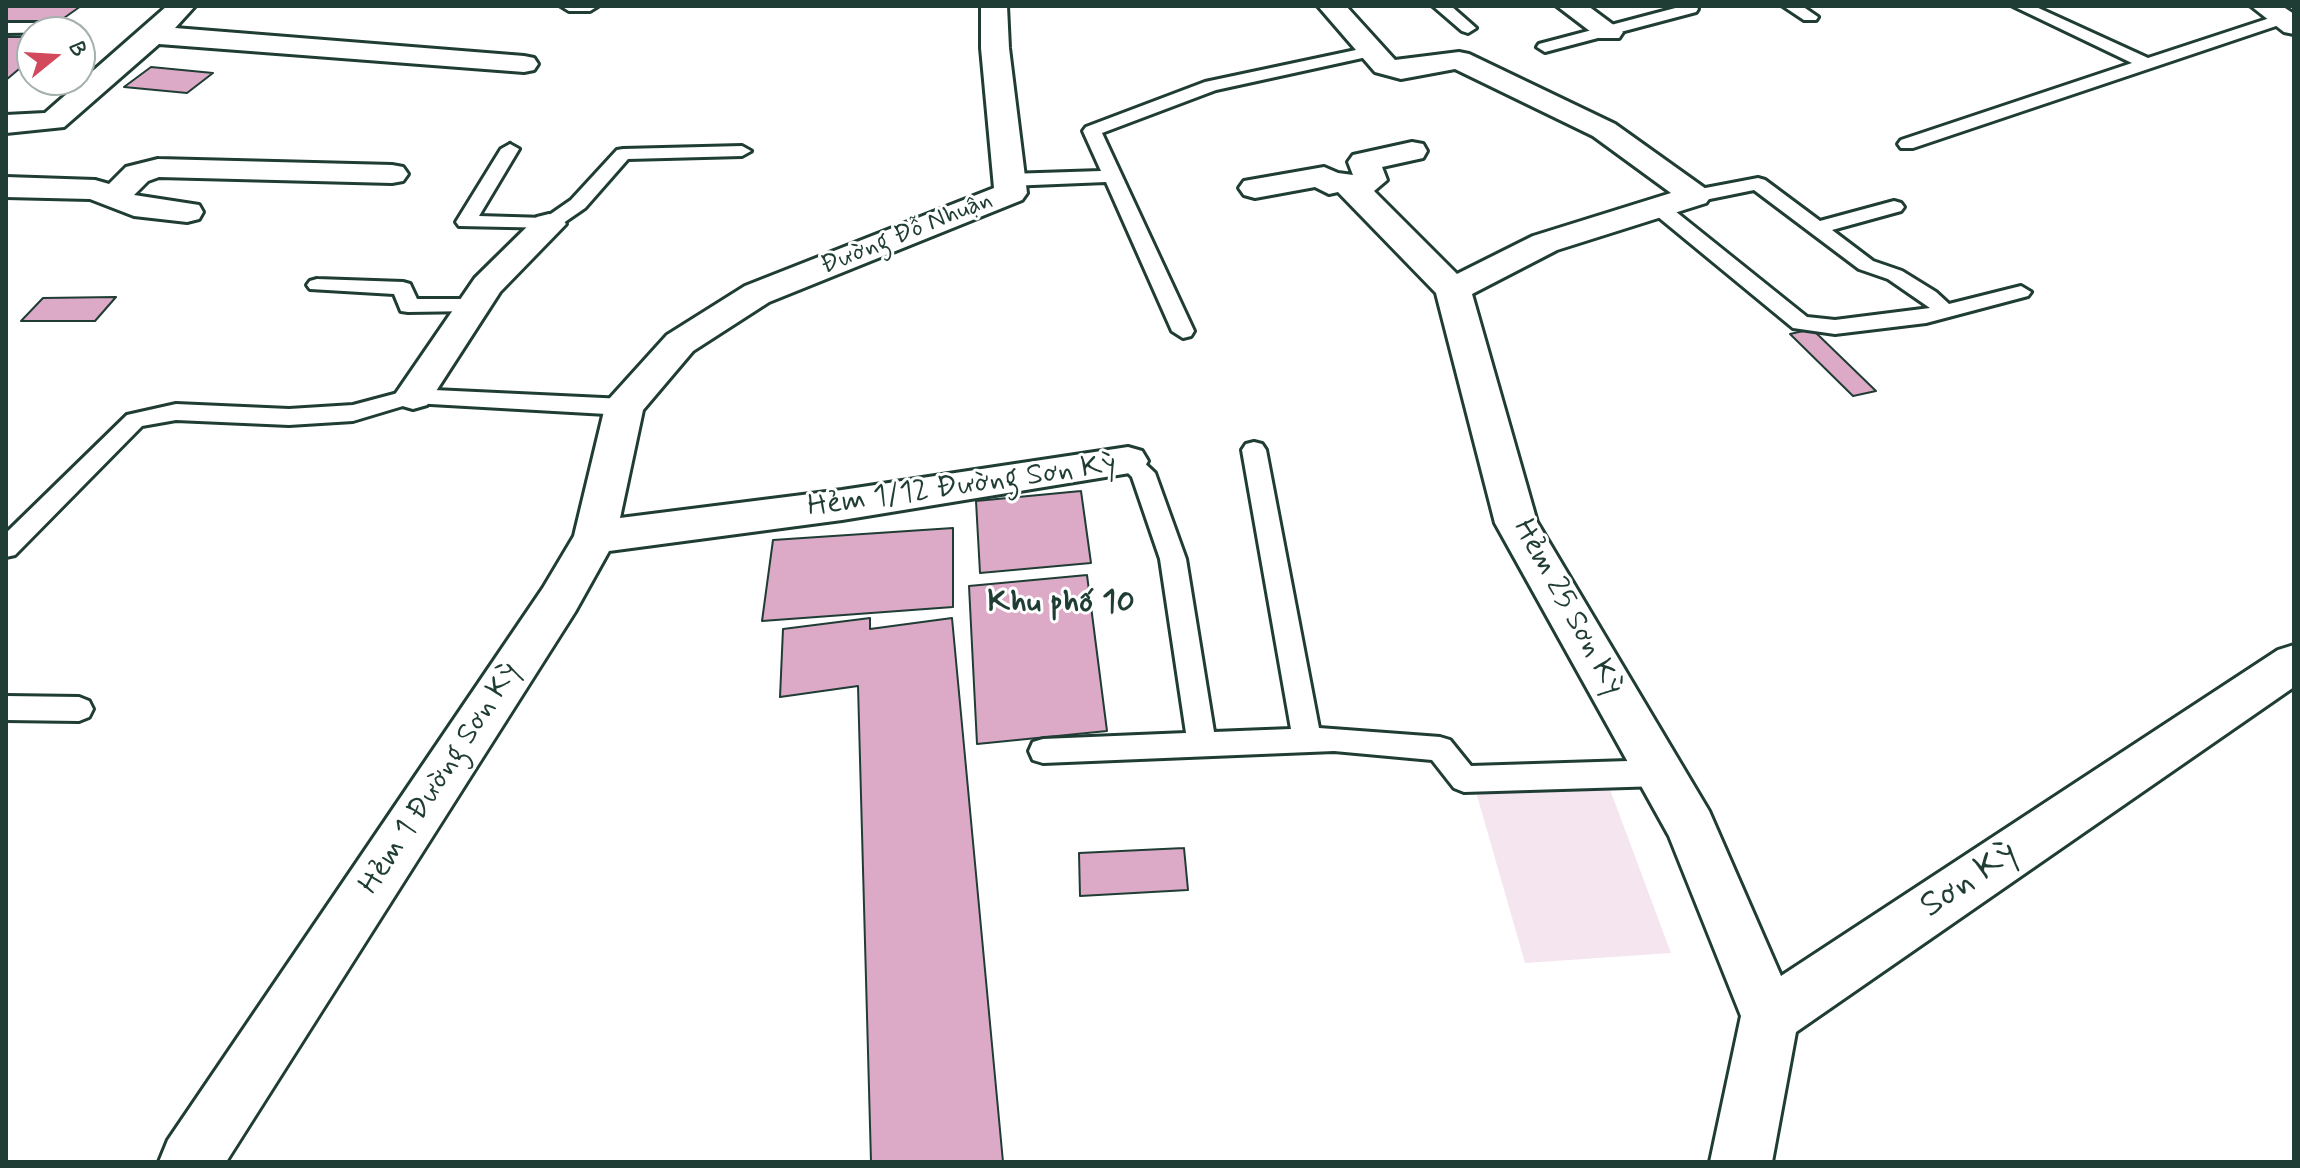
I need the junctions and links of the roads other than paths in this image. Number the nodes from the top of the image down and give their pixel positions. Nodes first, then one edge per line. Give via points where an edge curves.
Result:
1 (182, 6) edge
2 (569, 6) edge
3 (590, 6) edge
4 (994, 6) edge
5 (1331, 6) edge
6 (1441, 6) edge
7 (1570, 6) edge
8 (1791, 6) edge
9 (2021, 6) edge
10 (1690, 9) dead end
11 (1810, 17) dead end
12 (2280, 17) edge
13 (1468, 28) dead end
14 (1609, 32) junction
15 (153, 35) junction
16 (1545, 47) dead end
17 (1370, 52) junction
18 (524, 64) dead end
19 (2147, 64) junction
20 (6, 124) edge
21 (1907, 144) dead end
22 (510, 149) dead end
23 (742, 151) dead end
24 (1412, 151) dead end
25 (392, 174) dead end
26 (1112, 176) junction
27 (1009, 180) junction
28 (6, 187) edge
29 (1255, 188) dead end
30 (1353, 188) junction
31 (115, 196) junction
32 (1676, 202) junction
33 (1894, 207) dead end
34 (187, 212) dead end
35 (549, 224) junction
36 (1819, 228) junction
37 (317, 285) dead end
38 (1453, 290) junction
39 (2021, 292) dead end
40 (474, 305) junction
41 (1945, 311) junction
42 (1183, 331) dead end
43 (636, 392) junction
44 (413, 396) junction
45 (1254, 450) dead end
46 (1128, 461) joint
47 (595, 537) junction
48 (6, 548) edge
49 (2294, 663) edge
50 (6, 708) edge
51 (79, 709) dead end
52 (1307, 740) junction
53 (1202, 744) junction
54 (1043, 751) dead end
55 (1660, 773) junction
56 (1770, 1016) junction
57 (190, 1162) edge
58 (1741, 1162) edge

1 - 15 street
2 - 3 lane
4 - 27 street, Đường Đỗ Nhuận
5 - 17 street
6 - 13 lane
7 - 14 street
8 - 11 lane
9 - 19 lane
10 - 14 lane
12 - 19 lane
14 - 16 lane
15 - 18 street
15 - 20 street via 53,121
17 - 26 lane via 1211,86 1092,131
17 - 32 street via 1385,66 1401,70 1459,60 1604,130
19 - 21 lane
22 - 35 lane via 466,222
23 - 35 lane via 623,154 578,204
24 - 30 street via 1364,162 1371,180
25 - 31 street via 158,168 137,174
26 - 27 lane
26 - 42 lane
27 - 43 street, Đường Đỗ Nhuận via 1011,193 757,294 680,343
28 - 31 street via 95,190
29 - 30 street via 1324,176 1329,184 1343,182
30 - 38 street
31 - 34 street via 134,206
32 - 36 lane via 1758,184
32 - 38 street via 1545,243
32 - 41 lane via 1801,323 1835,327
33 - 36 lane
35 - 40 street via 487,285
36 - 41 lane via 1866,265 1895,275
37 - 40 lane via 403,288 408,306
38 - 55 street, Hẻm 25 Sơn Kỳ via 1516,523
39 - 41 lane
40 - 44 street
43 - 44 lane
43 - 47 street, Hẻm 1 Đường Sơn Kỳ
44 - 48 lane via 353,413 289,417 176,412 135,420
45 - 52 lane
46 - 47 street, Hẻm 1/12 Đường Sơn Kỳ
46 - 53 lane, Hẻm 1/12 Đường Sơn Kỳ via 1143,473 1173,559
47 - 57 street, Hẻm 1 Đường Sơn Kỳ via 559,600
49 - 56 street, Sơn Kỳ
50 - 51 lane
52 - 53 lane
52 - 55 lane via 1440,749 1464,779
53 - 54 lane
55 - 56 street, Hẻm 25 Sơn Kỳ via 1691,827
56 - 58 street

